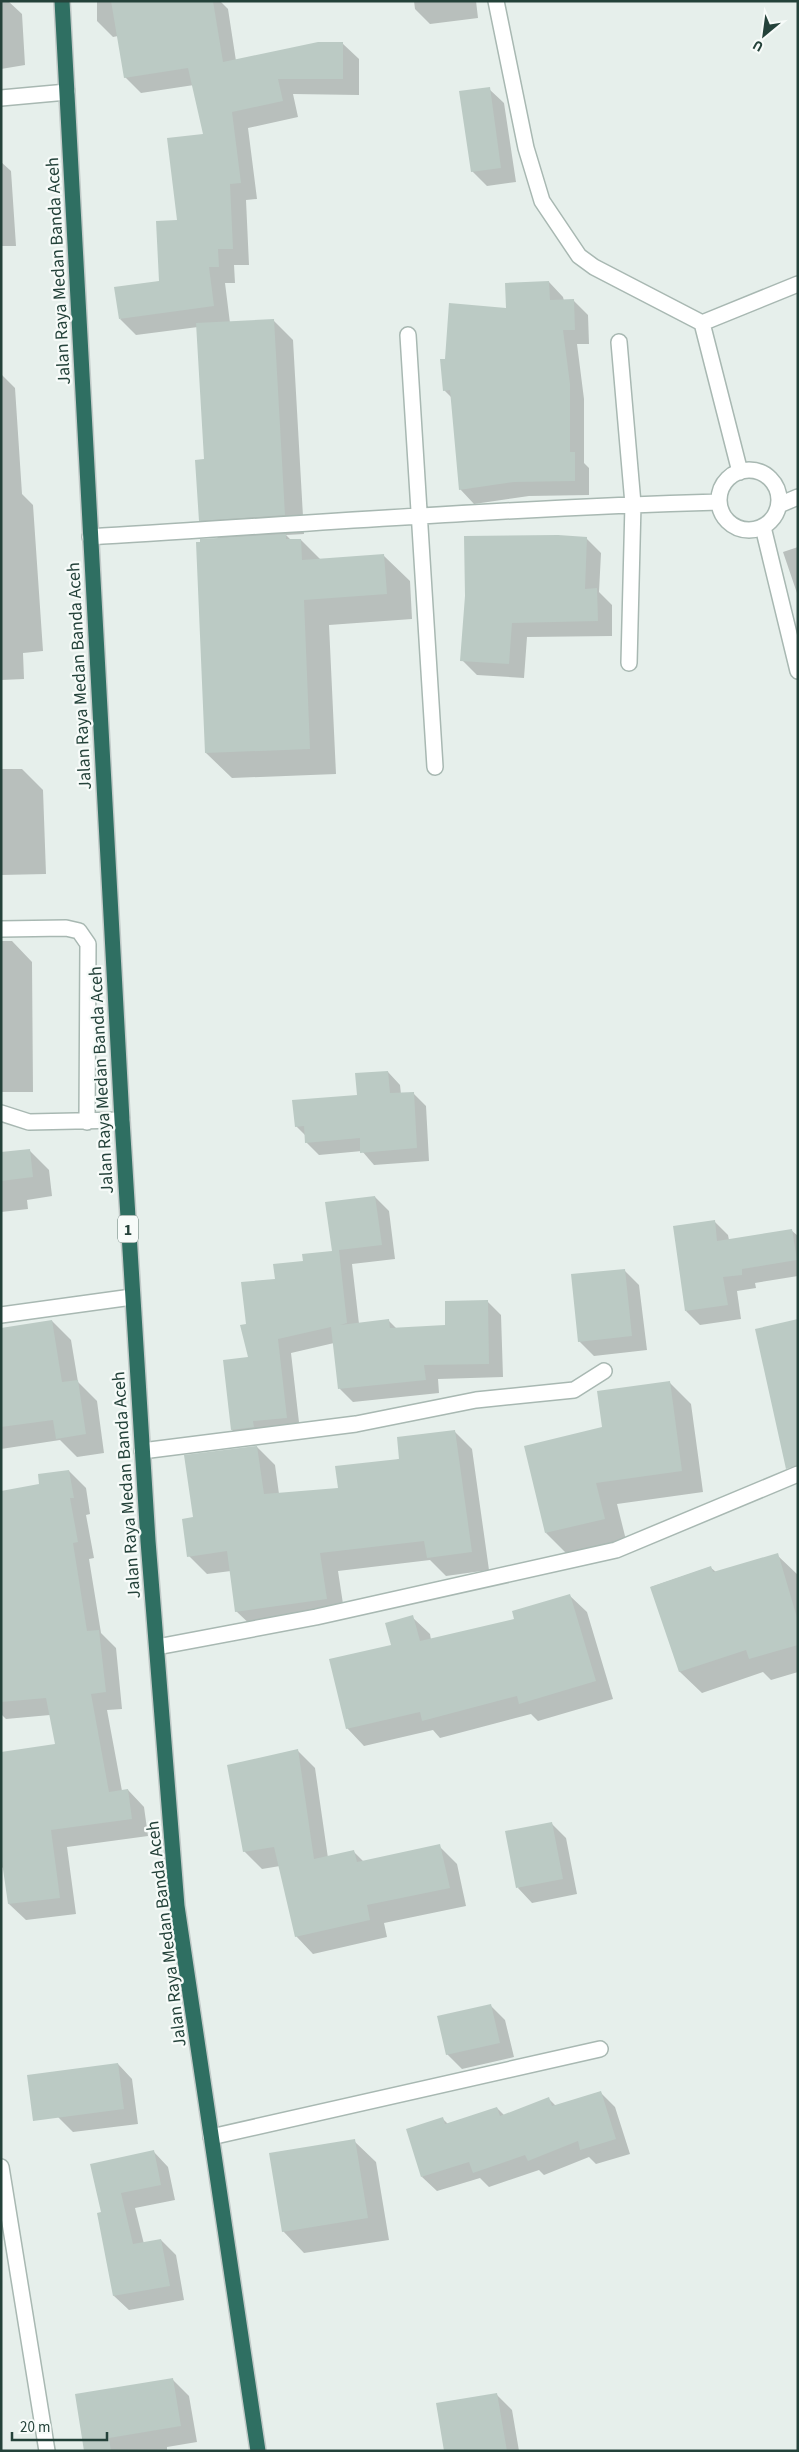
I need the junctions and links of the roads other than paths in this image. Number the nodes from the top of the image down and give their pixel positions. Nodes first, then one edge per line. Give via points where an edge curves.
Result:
1 (62, 1) edge
2 (496, 1) edge
3 (67, 92) junction
4 (1, 98) edge
5 (798, 284) edge
6 (702, 323) junction
7 (408, 335) dead end
8 (619, 342) dead end
9 (740, 472) junction
10 (798, 498) edge
11 (719, 502) junction
12 (633, 504) junction
13 (779, 505) junction
14 (419, 516) junction
15 (763, 528) junction
16 (90, 537) junction
17 (629, 663) dead end
18 (798, 671) edge
19 (435, 767) dead end
20 (1, 929) edge
21 (1, 1113) edge
22 (122, 1120) junction
23 (87, 1122) junction
24 (132, 1297) junction
25 (1, 1314) edge
26 (604, 1372) dead end
27 (142, 1451) junction
28 (798, 1474) edge
29 (157, 1646) junction
30 (600, 2049) dead end
31 (211, 2138) junction
32 (1, 2167) edge
33 (47, 2451) edge
34 (258, 2451) edge

1 - 3 highway, Jalan Raya Medan Banda Aceh / 1
2 - 6 street via 526,148 542,201 578,256
3 - 4 street
3 - 16 highway, Jalan Raya Medan Banda Aceh / 1
5 - 6 street
6 - 9 street
7 - 14 street
8 - 12 street
9 - 11 street via 724,483
9 - 13 street via 760,472 769,478 777,490
10 - 13 street
11 - 12 street
11 - 15 street via 721,512 734,527 744,530
12 - 14 street
12 - 17 street
13 - 15 street via 776,514
14 - 16 street
14 - 19 street
15 - 18 street
16 - 22 highway, Jalan Raya Medan Banda Aceh / 1
20 - 23 street via 66,928 79,931 88,944
21 - 23 street via 29,1122
22 - 23 street
22 - 24 highway, Jalan Raya Medan Banda Aceh / 1
24 - 25 street
24 - 27 highway, Jalan Raya Medan Banda Aceh / 1
26 - 27 street via 574,1390 476,1400 356,1424
27 - 29 highway, Jalan Raya Medan Banda Aceh / 1
28 - 29 street via 616,1550 316,1617
29 - 31 highway, Jalan Raya Medan Banda Aceh / 1 via 177,1906
30 - 31 street
31 - 34 highway, Jalan Raya Medan Banda Aceh / 1
32 - 33 street

